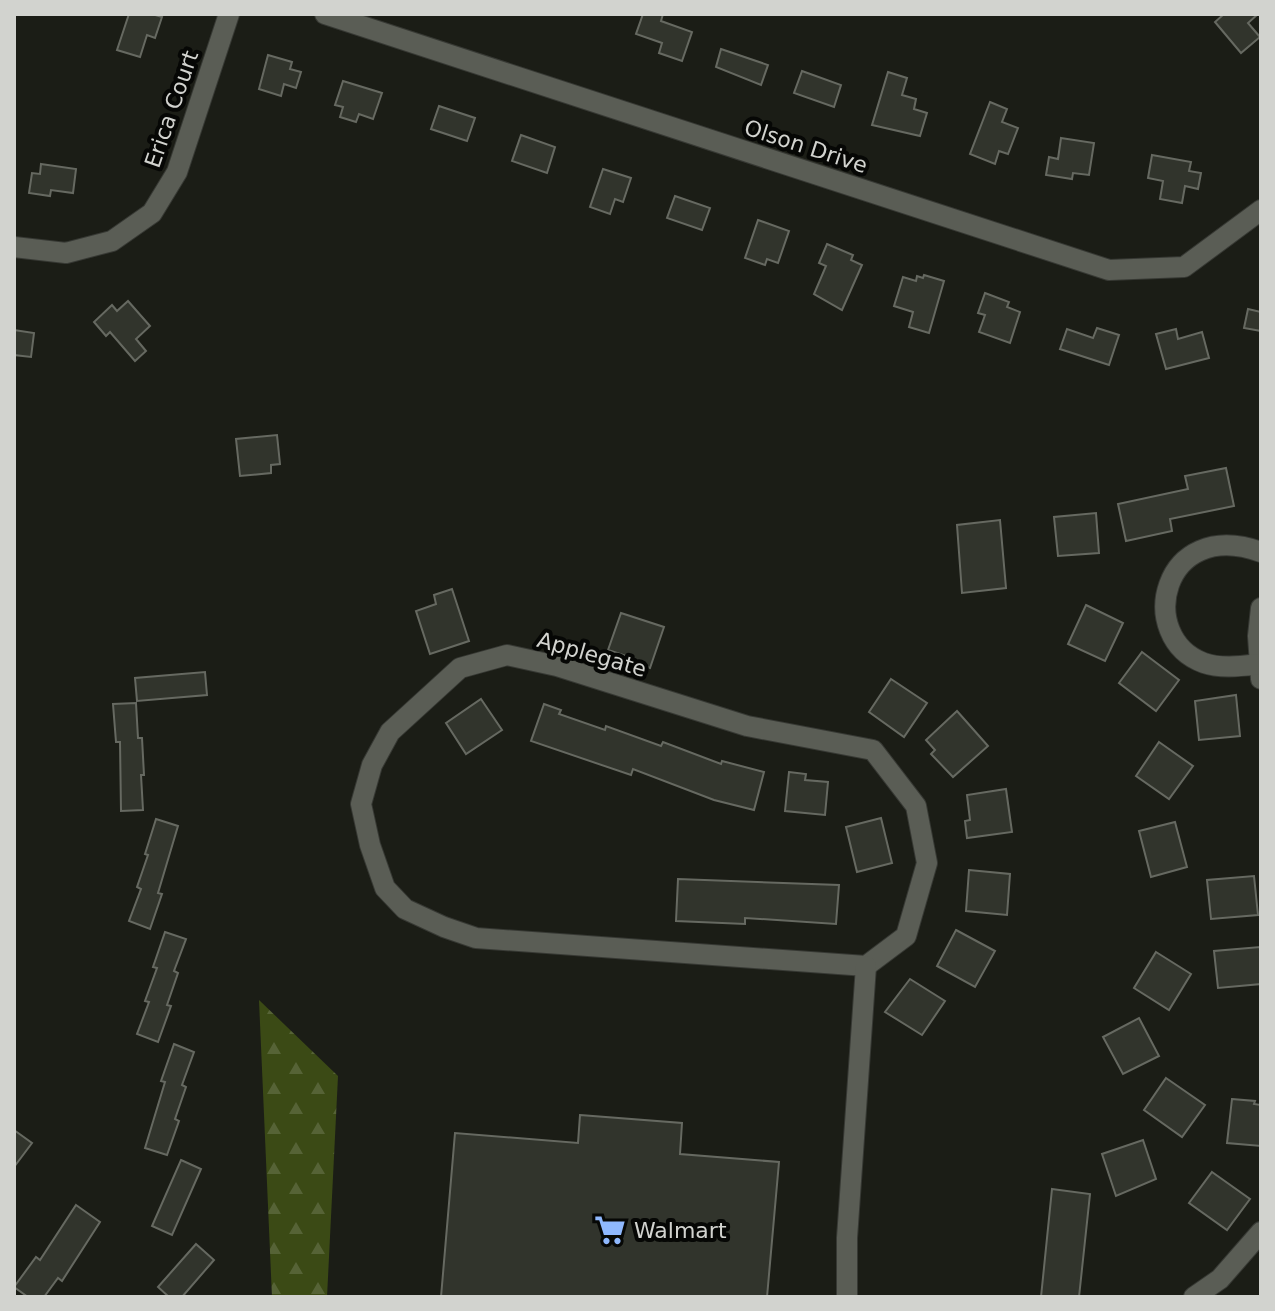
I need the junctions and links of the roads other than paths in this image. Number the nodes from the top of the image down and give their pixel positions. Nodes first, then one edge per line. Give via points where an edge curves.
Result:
1 (229, 14) edge
2 (325, 14) edge
3 (1261, 210) edge
4 (14, 247) edge
5 (1261, 552) edge
6 (1261, 608) edge
7 (1260, 672) edge
8 (866, 966) junction
9 (1261, 1232) edge
10 (847, 1297) edge
11 (1194, 1297) edge

1 - 4 street, Erica Court via 177,172 152,213 112,241 66,253
2 - 3 street, Olson Drive via 1109,270 1184,267
5 - 7 street via 1230,544 1200,549 1175,571 1166,590 1172,634 1190,656 1206,664
6 - 7 street
8 - 8 street, Applegate via 476,938 444,927 405,909 385,888 361,804 372,765 390,732 460,668 507,655 747,726 873,750 916,806 927,863 906,936
8 - 10 street
9 - 11 street via 1220,1279

